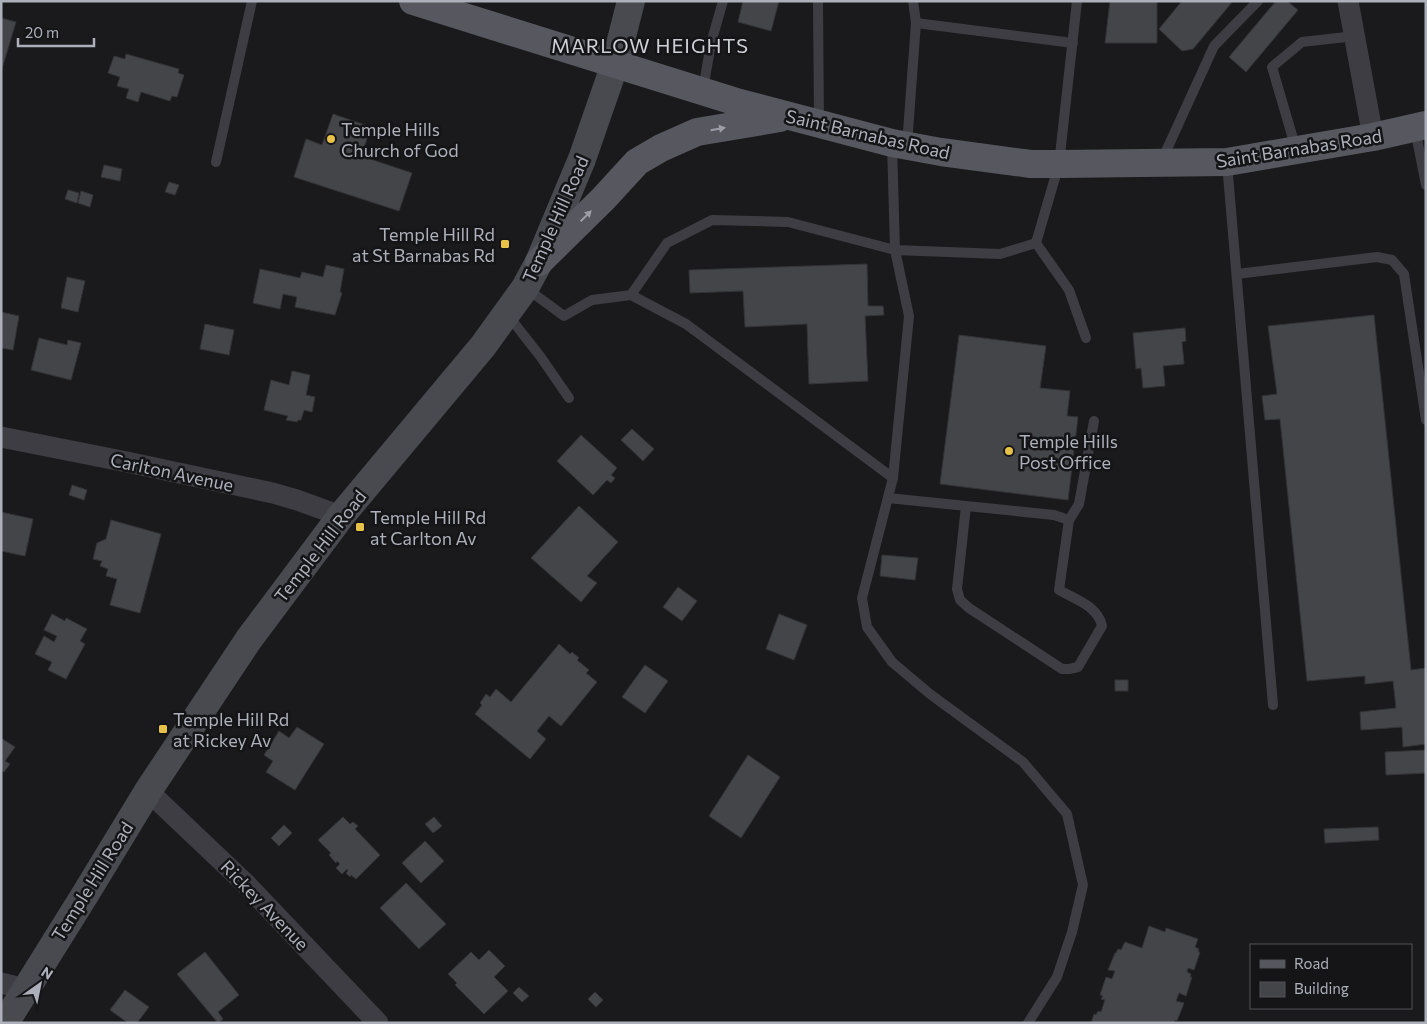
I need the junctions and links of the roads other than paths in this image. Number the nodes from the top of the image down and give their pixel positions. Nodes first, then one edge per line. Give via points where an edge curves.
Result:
1 (252, 1) edge
2 (631, 1) edge
3 (723, 1) edge
4 (818, 1) edge
5 (913, 1) edge
6 (1078, 1) edge
7 (1258, 1) edge
8 (1348, 1) edge
9 (428, 4) edge
10 (916, 23) junction
11 (1355, 36) junction
12 (1073, 43) junction
13 (615, 64) junction
14 (702, 92) junction
15 (788, 116) junction
16 (819, 124) junction
17 (1420, 126) edge
18 (1373, 137) junction
19 (899, 144) junction
20 (1297, 150) junction
21 (216, 162) dead end
22 (1227, 162) junction
23 (1160, 163) junction
24 (1059, 164) junction
25 (1426, 185) edge
26 (1036, 243) junction
27 (895, 250) junction
28 (539, 262) junction
29 (1236, 274) junction
30 (525, 288) junction
31 (631, 295) junction
32 (507, 313) junction
33 (1086, 338) dead end
34 (569, 398) dead end
35 (1426, 420) edge
36 (1094, 421) dead end
37 (1, 437) edge
38 (893, 478) junction
39 (888, 498) junction
40 (966, 506) junction
41 (341, 516) junction
42 (1069, 520) junction
43 (1273, 705) dead end
44 (148, 791) junction
45 (13, 986) edge
46 (5, 1022) edge
47 (378, 1023) edge
48 (1028, 1023) edge

1 - 21 lane
2 - 13 main road, Temple Hill Road
3 - 14 lane
4 - 16 lane
5 - 10 lane
6 - 12 lane
7 - 23 lane via 1214,46
8 - 11 street
9 - 13 main road, Saint Barnabas Road
10 - 12 lane
10 - 19 lane
11 - 18 street
11 - 20 lane via 1302,42 1272,67
12 - 24 lane
13 - 14 main road, Saint Barnabas Road
13 - 28 main road, Temple Hill Road via 582,159
14 - 15 main road, Saint Barnabas Road
15 - 16 main road, Saint Barnabas Road
28 -> 15 main road via 636,162 697,132
16 - 19 main road, Saint Barnabas Road
17 - 18 main road, Saint Barnabas Road
17 - 25 lane
18 - 20 main road, Saint Barnabas Road
19 - 24 main road, Saint Barnabas Road via 1031,164
19 - 27 lane
20 - 22 main road, Saint Barnabas Road
22 - 23 main road, Saint Barnabas Road
22 - 29 lane
23 - 24 main road, Saint Barnabas Road
24 - 26 lane
26 - 27 lane via 1000,254
26 - 33 lane via 1069,290
27 - 31 lane via 788,222 712,220 667,243
27 - 38 lane via 909,316
28 - 30 main road, Temple Hill Road
29 - 35 lane via 1377,257 1392,260 1404,274
29 - 43 lane
30 - 31 lane via 564,316 592,300
30 - 32 main road, Temple Hill Road
31 - 38 lane via 686,324
32 - 34 lane
32 - 41 main road, Temple Hill Road
36 - 42 lane via 1079,504
37 - 41 street, Carlton Avenue via 273,493
38 - 39 lane
39 - 40 lane
39 - 48 lane via 862,598 867,627 892,662 1023,762 1067,814 1083,885 1057,977
40 - 42 lane via 1054,514
40 - 42 lane via 958,589 960,600 1062,669 1078,667 1102,626 1093,609 1059,590
41 - 44 main road, Temple Hill Road via 249,639
44 - 45 main road, Temple Hill Road via 86,893
44 - 47 street, Rickey Avenue via 246,884
45 - 46 main road, Temple Hill Road

